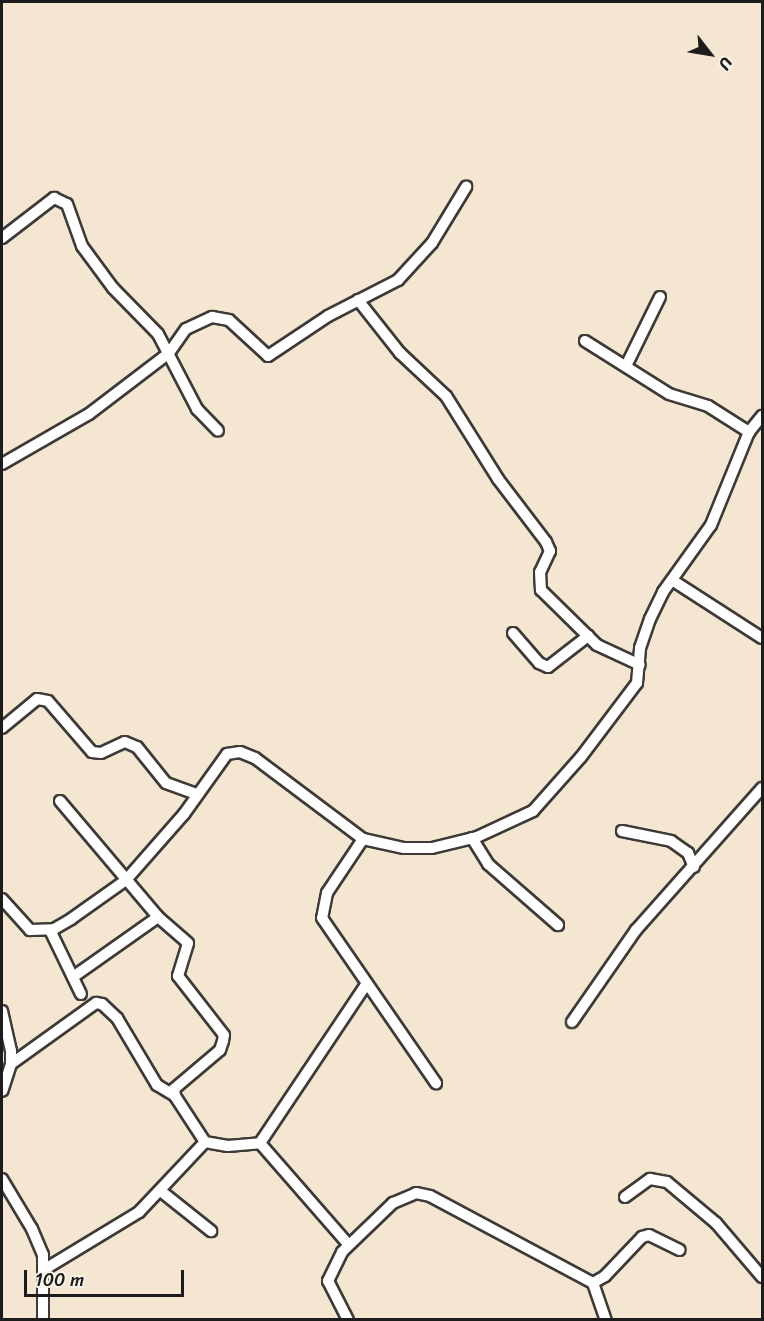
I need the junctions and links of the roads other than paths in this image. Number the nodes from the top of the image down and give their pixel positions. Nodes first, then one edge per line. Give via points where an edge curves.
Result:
1 (466, 187) dead end
2 (2, 238) edge
3 (660, 297) dead end
4 (358, 300) junction
5 (585, 341) dead end
6 (169, 353) junction
7 (626, 366) junction
8 (762, 416) edge
9 (218, 430) dead end
10 (749, 432) junction
11 (2, 464) edge
12 (672, 580) junction
13 (513, 633) dead end
14 (588, 636) junction
15 (762, 638) edge
16 (640, 665) junction
17 (2, 728) edge
18 (762, 788) edge
19 (198, 794) junction
20 (60, 801) dead end
21 (622, 831) dead end
22 (472, 838) junction
23 (363, 839) junction
24 (694, 867) junction
25 (126, 880) junction
26 (2, 899) edge
27 (158, 917) junction
28 (558, 925) dead end
29 (50, 930) junction
30 (73, 977) junction
31 (367, 983) junction
32 (81, 994) dead end
33 (2, 1011) edge
34 (572, 1022) dead end
35 (11, 1064) junction
36 (436, 1083) dead end
37 (2, 1091) edge
38 (175, 1096) junction
39 (205, 1142) junction
40 (260, 1143) junction
41 (2, 1179) edge
42 (162, 1192) junction
43 (625, 1197) dead end
44 (211, 1231) dead end
45 (348, 1244) junction
46 (680, 1250) dead end
47 (45, 1269) junction
48 (762, 1276) edge
49 (593, 1283) junction
50 (43, 1320) edge
51 (348, 1320) edge
52 (606, 1320) edge

1 - 4 street via 432,243 398,280
2 - 6 street via 54,198 67,204 82,246 113,288 158,334
3 - 7 street
4 - 6 street via 268,356 237,325 212,317 186,329
4 - 14 street via 400,353 446,396 498,479 546,542 550,551 540,572 541,590
5 - 7 street
6 - 9 street via 197,409
6 - 11 street via 89,414
7 - 10 street via 669,394 708,406
8 - 10 street
10 - 12 street via 711,525
12 - 15 street
12 - 16 street via 640,648
13 - 14 street via 548,668
14 - 16 street
16 - 22 street via 637,683 546,800 520,819
17 - 19 street via 37,699 48,701 92,752 101,753 125,742 131,744 166,783
18 - 24 street
19 - 23 street via 227,754 240,752 283,776
19 - 25 street
20 - 25 street
21 - 24 street via 671,841 688,853
22 - 23 street via 432,848 404,848
22 - 28 street via 488,864
23 - 31 street via 327,893 321,918
24 - 34 street via 636,930
25 - 27 street
25 - 29 street
26 - 29 street via 30,930
27 - 30 street
27 - 38 street via 188,943 178,975 224,1035 220,1050 176,1085
29 - 30 street
30 - 32 street
31 - 36 street
31 - 40 street
33 - 35 street
35 - 37 street
35 - 38 street via 96,1003 102,1004 117,1018 157,1085
38 - 39 street
39 - 40 street via 228,1146
39 - 42 street
40 - 45 street
41 - 47 street via 32,1229
42 - 44 street
42 - 47 street via 119,1226
43 - 48 street via 650,1179 667,1182 716,1222
45 - 49 street via 393,1203 416,1193 430,1196
45 - 51 street via 328,1281
46 - 49 street via 649,1235 642,1237 605,1276
47 - 50 street
49 - 52 street

